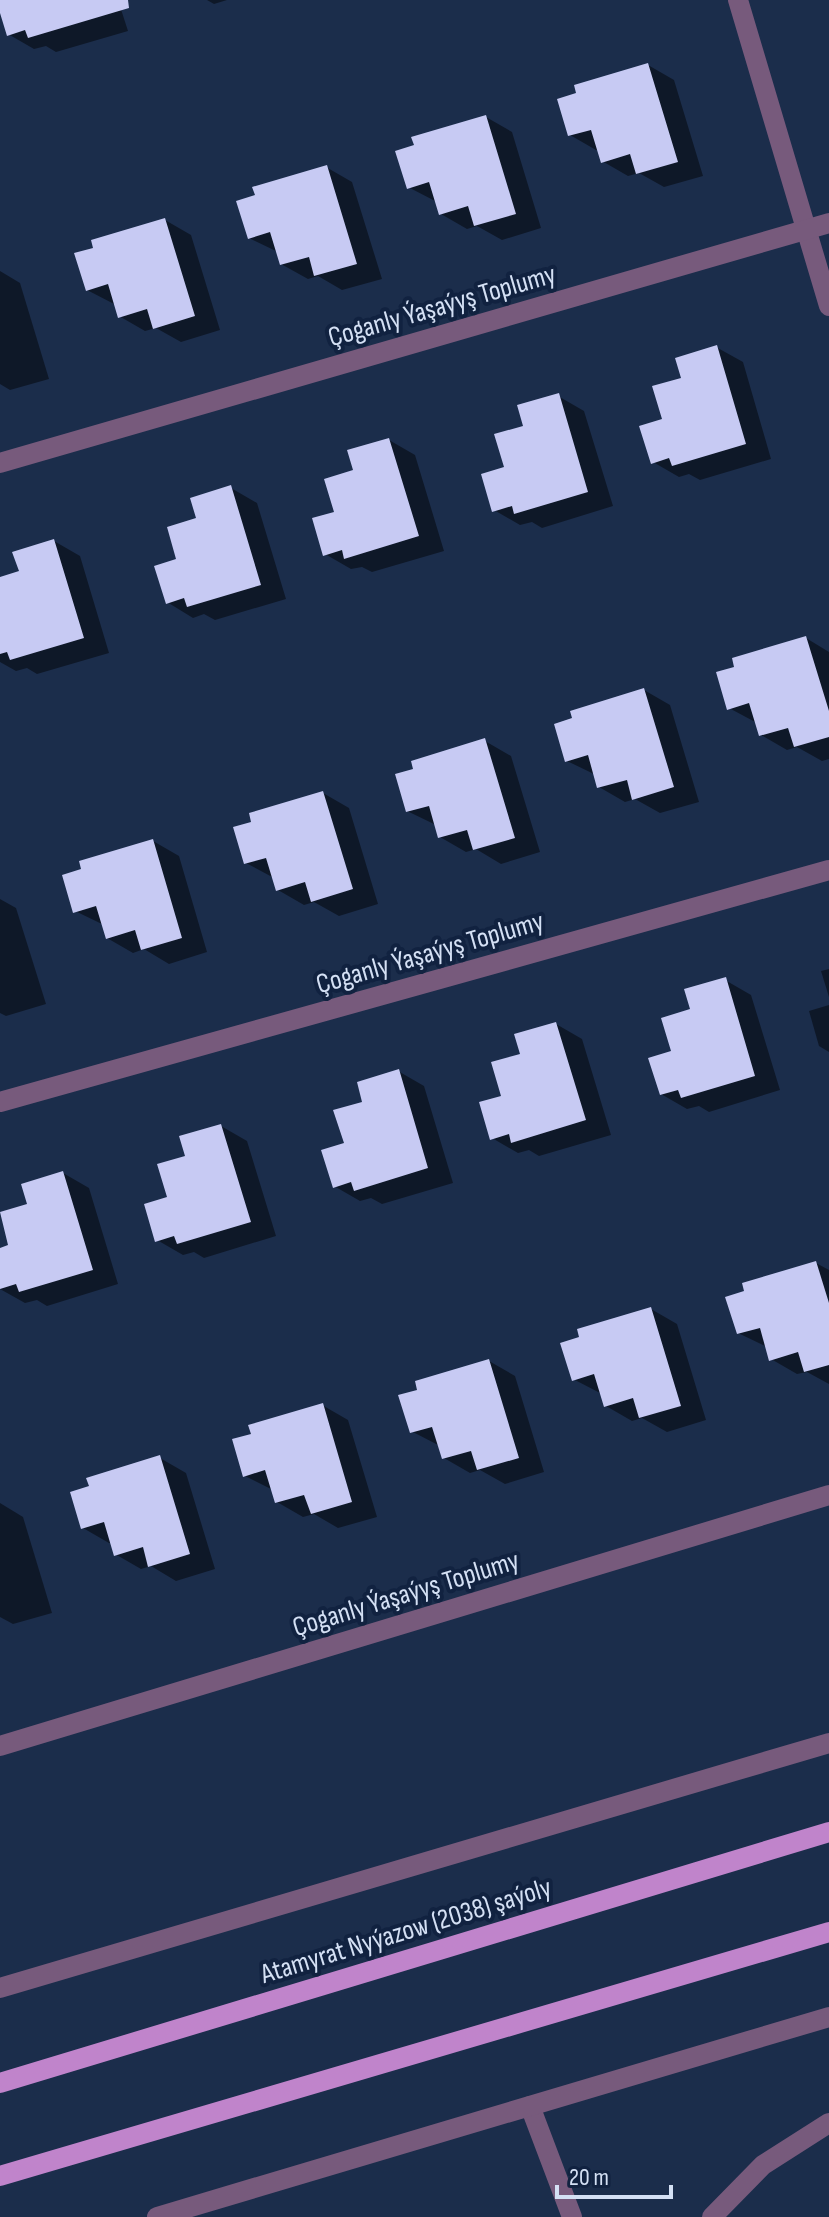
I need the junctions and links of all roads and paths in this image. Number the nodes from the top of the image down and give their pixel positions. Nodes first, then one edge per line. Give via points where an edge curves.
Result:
1 (738, 0) edge
2 (829, 223) edge
3 (806, 230) junction
4 (829, 306) edge
5 (0, 463) edge
6 (829, 870) edge
7 (0, 1102) edge
8 (829, 1495) edge
9 (829, 1743) edge
10 (0, 1746) edge
11 (829, 1832) edge
12 (829, 1932) edge
13 (0, 1988) edge
14 (829, 2017) edge
15 (0, 2083) edge
16 (530, 2106) junction
17 (829, 2123) edge
18 (0, 2176) edge
19 (157, 2217) edge
20 (572, 2217) edge
21 (712, 2217) edge

1 - 3 street
2 - 3 street, Çoganly Ýaşaýyş Toplumy
3 - 4 street
3 - 5 street, Çoganly Ýaşaýyş Toplumy
6 - 7 street, Çoganly Ýaşaýyş Toplumy
8 - 10 street, Çoganly Ýaşaýyş Toplumy
9 - 13 street
11 - 15 main road, Atamyrat Nyýazow (2038) şaýoly
12 - 18 main road
14 - 16 street
16 - 19 street
16 - 20 street
17 - 21 street via 763,2165

